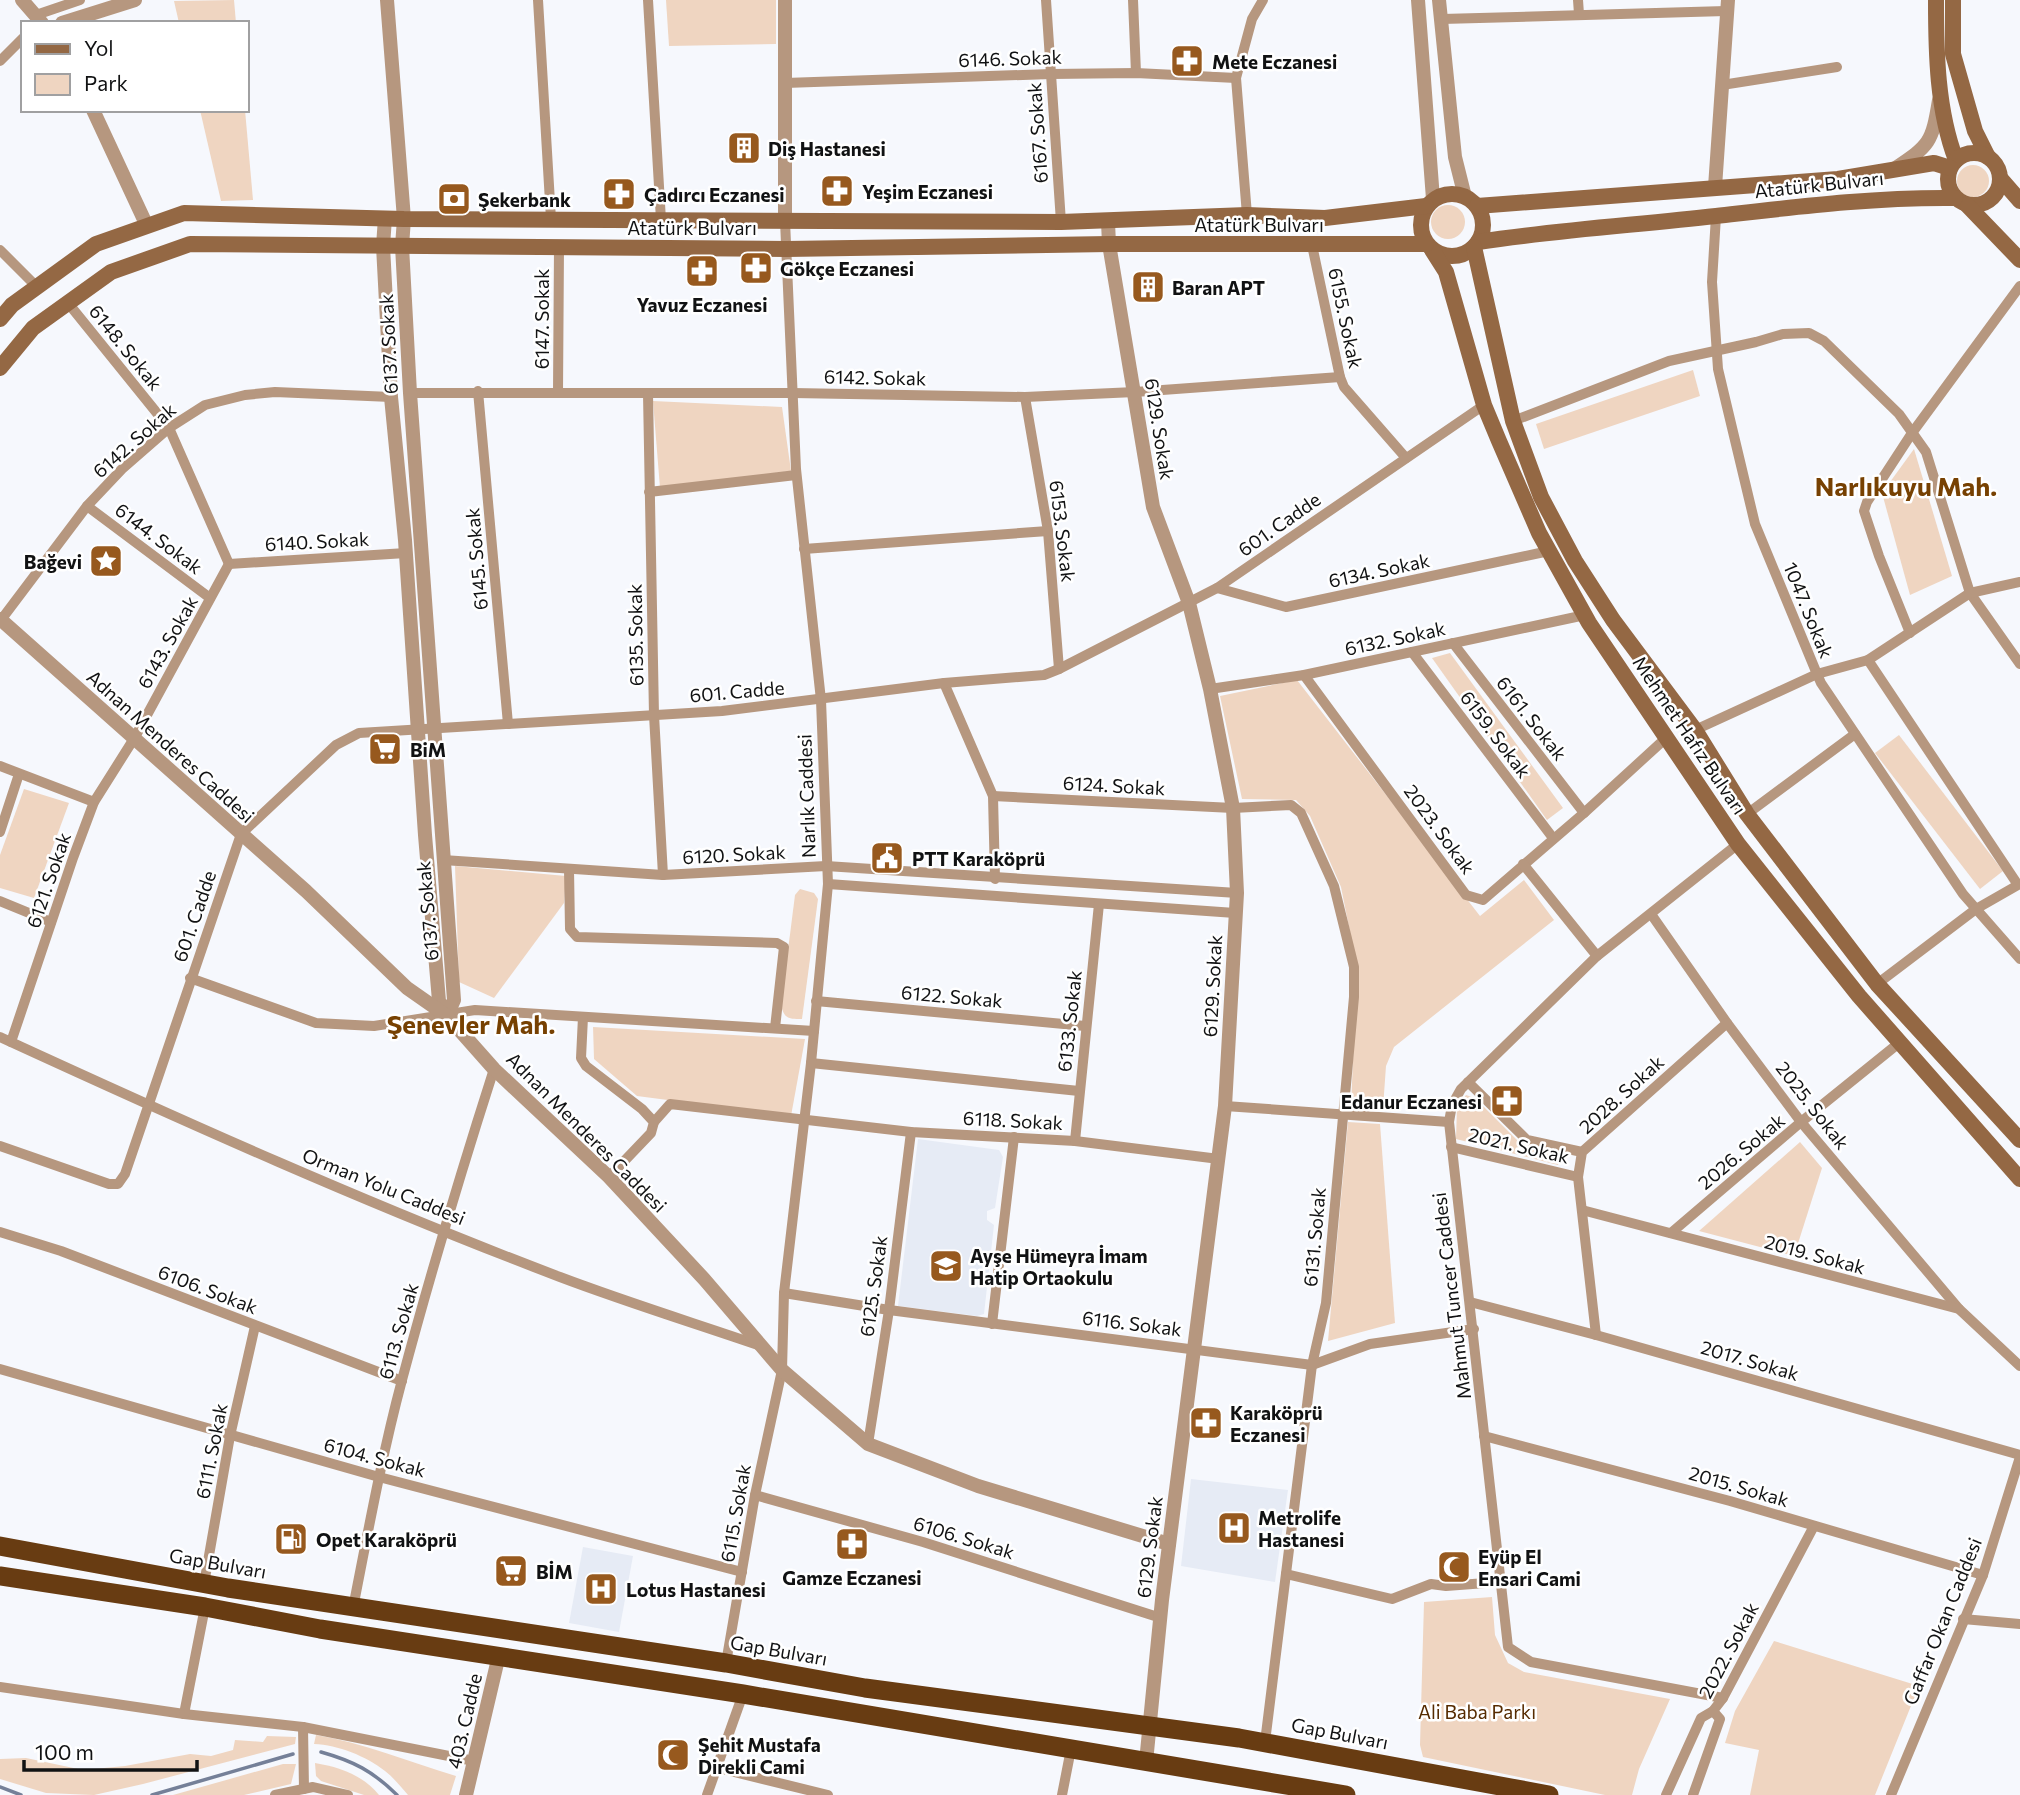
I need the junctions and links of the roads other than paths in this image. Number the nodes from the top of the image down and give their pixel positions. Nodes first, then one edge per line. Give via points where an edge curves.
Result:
1 (22, 0) edge
2 (80, 0) edge
3 (135, 0) edge
4 (387, 0) edge
5 (538, 0) edge
6 (648, 0) edge
7 (785, 0) edge
8 (1046, 0) edge
9 (1133, 0) edge
10 (1263, 0) edge
11 (1418, 0) edge
12 (1439, 0) edge
13 (1578, 0) edge
14 (1936, 0) edge
15 (1953, 0) edge
16 (1727, 6) edge
17 (1579, 14) junction
18 (1441, 19) junction
19 (39, 20) edge
20 (68, 21) edge
21 (21, 40) edge
22 (0, 61) edge
23 (1837, 67) dead end
24 (1136, 73) junction
25 (1051, 74) junction
26 (1236, 78) junction
27 (785, 83) junction
28 (1722, 85) junction
29 (1941, 92) junction
30 (94, 112) edge
31 (1988, 157) junction
32 (1953, 164) junction
33 (1891, 171) junction
34 (2000, 178) junction
35 (1715, 187) junction
36 (1471, 201) junction
37 (1961, 201) junction
38 (2020, 201) edge
39 (1430, 202) junction
40 (1247, 215) junction
41 (1716, 216) junction
42 (385, 218) junction
43 (404, 219) junction
44 (551, 219) junction
45 (661, 220) junction
46 (785, 221) junction
47 (1061, 222) junction
48 (1108, 222) junction
49 (147, 226) junction
50 (1109, 244) junction
51 (1476, 244) junction
52 (1312, 245) junction
53 (383, 246) junction
54 (402, 246) junction
55 (559, 247) junction
56 (1429, 247) junction
57 (786, 249) junction
58 (0, 250) edge
59 (2020, 260) edge
60 (2020, 286) edge
61 (37, 287) junction
62 (68, 303) junction
63 (0, 319) edge
64 (1718, 350) junction
65 (0, 368) edge
66 (1340, 377) junction
67 (478, 391) junction
68 (558, 392) junction
69 (1135, 392) junction
70 (410, 393) junction
71 (793, 393) junction
72 (648, 394) junction
73 (391, 397) junction
74 (1025, 397) junction
75 (1484, 405) junction
76 (1513, 421) junction
77 (169, 428) junction
78 (1912, 433) junction
79 (1406, 458) junction
80 (796, 475) junction
81 (649, 492) junction
82 (87, 506) junction
83 (1048, 531) junction
84 (804, 549) junction
85 (1549, 551) junction
86 (406, 553) junction
87 (229, 564) junction
88 (2020, 583) edge
89 (1217, 588) junction
90 (1970, 593) junction
91 (211, 598) junction
92 (1189, 603) junction
93 (1585, 615) junction
94 (0, 620) edge
95 (1910, 632) junction
96 (1452, 643) junction
97 (1412, 652) junction
98 (1868, 660) junction
99 (2020, 664) edge
100 (1059, 669) junction
101 (1817, 674) junction
102 (1304, 675) junction
103 (944, 683) junction
104 (1210, 689) junction
105 (821, 700) junction
106 (654, 715) junction
107 (508, 724) junction
108 (418, 729) junction
109 (434, 729) junction
110 (1695, 730) junction
111 (1855, 734) junction
112 (135, 737) junction
113 (1666, 738) junction
114 (0, 766) edge
115 (19, 774) junction
116 (993, 796) junction
117 (94, 802) junction
118 (1233, 808) junction
119 (1584, 813) junction
120 (1747, 814) junction
121 (0, 832) edge
122 (241, 834) junction
123 (1553, 838) junction
124 (1738, 844) junction
125 (443, 860) junction
126 (1523, 864) junction
127 (826, 866) junction
128 (569, 869) junction
129 (663, 875) junction
130 (995, 879) junction
131 (828, 884) junction
132 (2019, 884) edge
133 (1237, 893) junction
134 (0, 901) edge
135 (1099, 904) junction
136 (1976, 909) junction
137 (1235, 912) junction
138 (1651, 914) junction
139 (51, 922) junction
140 (1597, 956) junction
141 (2020, 959) edge
142 (190, 978) junction
143 (1877, 984) junction
144 (816, 1001) junction
145 (447, 1016) junction
146 (583, 1017) junction
147 (1727, 1023) junction
148 (1085, 1026) junction
149 (775, 1028) junction
150 (814, 1031) junction
151 (5, 1039) edge
152 (1899, 1043) junction
153 (811, 1063) junction
154 (494, 1069) junction
155 (1468, 1082) junction
156 (1079, 1091) junction
157 (147, 1105) junction
158 (1225, 1106) junction
159 (1343, 1116) junction
160 (804, 1121) junction
161 (654, 1122) junction
162 (1449, 1122) junction
163 (1801, 1122) junction
164 (911, 1132) junction
165 (1014, 1137) junction
166 (2020, 1140) edge
167 (1075, 1141) junction
168 (0, 1146) edge
169 (1451, 1147) junction
170 (1582, 1152) junction
171 (1219, 1159) junction
172 (609, 1177) junction
173 (1578, 1177) junction
174 (2020, 1179) edge
175 (1582, 1210) junction
176 (445, 1230) junction
177 (0, 1232) edge
178 (1671, 1233) junction
179 (783, 1293) junction
180 (1470, 1302) junction
181 (888, 1310) junction
182 (1959, 1310) junction
183 (992, 1324) junction
184 (255, 1326) junction
185 (1474, 1329) junction
186 (1596, 1335) junction
187 (763, 1347) junction
188 (1193, 1348) junction
189 (1312, 1365) junction
190 (2020, 1366) edge
191 (0, 1369) edge
192 (782, 1370) junction
193 (402, 1381) junction
194 (230, 1436) junction
195 (1484, 1436) junction
196 (868, 1444) junction
197 (2020, 1456) edge
198 (379, 1477) junction
199 (755, 1495) junction
200 (1814, 1526) junction
201 (1169, 1544) junction
202 (0, 1546) edge
203 (742, 1572) junction
204 (1286, 1574) junction
205 (1983, 1575) junction
206 (0, 1576) edge
207 (1499, 1582) junction
208 (204, 1584) junction
209 (205, 1607) junction
210 (353, 1608) junction
211 (1161, 1618) junction
212 (1963, 1619) junction
213 (2020, 1624) edge
214 (499, 1655) junction
215 (726, 1663) junction
216 (0, 1688) edge
217 (743, 1693) junction
218 (1723, 1698) junction
219 (1713, 1711) junction
220 (184, 1714) junction
221 (1148, 1726) junction
222 (303, 1727) junction
223 (1265, 1742) junction
224 (1071, 1749) junction
225 (474, 1761) junction
226 (1146, 1762) junction
227 (718, 1768) junction
228 (304, 1789) junction
229 (1297, 1791) edge
230 (275, 1795) edge
231 (348, 1795) edge
232 (467, 1795) edge
233 (706, 1795) edge
234 (828, 1795) edge
235 (1062, 1795) edge
236 (1346, 1795) edge
237 (1549, 1795) edge
238 (1666, 1795) edge
239 (1693, 1795) edge
240 (1891, 1795) edge

1 - 19 street
2 - 19 street
3 - 20 street
4 - 43 street, 6137. Sokak
5 - 44 street
6 - 45 street
7 - 27 street
8 - 25 street, 6167. Sokak
9 - 24 street
10 - 26 street via 1252,19
11 - 39 street
12 - 18 street
13 - 17 street
14 - 29 main road
15 - 31 main road via 1953,54 1975,131
16 - 17 street
16 - 28 street
17 - 18 street
18 - 36 street via 1455,157
21 - 22 street
23 - 28 street
24 - 25 street, 6146. Sokak
24 - 26 street, 6146. Sokak
25 - 27 street, 6146. Sokak
25 - 47 street, 6167. Sokak
26 - 40 street
27 - 46 street
28 - 35 street
29 - 32 main road
29 - 33 street via 1934,130 1923,149
30 - 49 street
31 - 32 main road via 1968,154
31 - 34 main road
32 - 33 main road, Atatürk Bulvarı
32 - 37 main road via 1949,187
33 - 35 main road, Atatürk Bulvarı
34 - 37 main road via 1990,200 1983,204
34 - 38 main road
35 - 36 main road, Atatürk Bulvarı via 1519,205
36 - 39 main road via 1449,194
36 - 51 main road via 1483,228
37 - 41 main road, Atatürk Bulvarı via 1897,197
37 - 59 main road
39 - 40 main road, Atatürk Bulvarı via 1325,218
39 - 56 main road via 1420,225
40 - 48 main road, Atatürk Bulvarı
41 - 51 main road, Atatürk Bulvarı via 1543,232
41 - 64 street, 1047. Sokak via 1712,282
42 - 43 main road, Atatürk Bulvarı
42 - 49 main road, Atatürk Bulvarı via 184,213
42 - 53 street, 6137. Sokak
43 - 44 main road, Atatürk Bulvarı
43 - 54 street, 6137. Sokak
44 - 45 main road, Atatürk Bulvarı
45 - 46 main road, Atatürk Bulvarı
46 - 47 main road, Atatürk Bulvarı
46 - 57 street, Narlık Caddesi
47 - 48 main road, Atatürk Bulvarı
48 - 50 street, 6129. Sokak
49 - 61 main road, Atatürk Bulvarı via 96,244
50 - 52 main road, Atatürk Bulvarı
50 - 57 main road, Atatürk Bulvarı
50 - 69 street, 6129. Sokak
51 - 56 main road via 1450,257
51 - 76 main road, Mehmet Hafız Bulvarı
52 - 56 main road, Atatürk Bulvarı
52 - 66 street, 6155. Sokak
53 - 54 main road, Atatürk Bulvarı
53 - 62 main road, Atatürk Bulvarı via 190,244 111,272
53 - 73 street, 6137. Sokak
54 - 55 main road, Atatürk Bulvarı
54 - 70 street, 6137. Sokak
55 - 57 main road, Atatürk Bulvarı
55 - 68 street, 6147. Sokak
56 - 75 main road, Mehmet Hafız Bulvarı via 1446,272
57 - 71 street, Narlık Caddesi
58 - 61 street
60 - 78 street
61 - 63 main road, Atatürk Bulvarı
62 - 65 main road, Atatürk Bulvarı via 33,328
62 - 77 street, 6148. Sokak
64 - 76 street via 1669,361
64 - 78 street via 1783,334 1809,333 1824,341 1899,414
64 - 101 street, 1047. Sokak via 1718,369 1755,524
66 - 69 street, 6142. Sokak
66 - 79 street, 6155. Sokak
67 - 68 street, 6142. Sokak
67 - 70 street, 6142. Sokak
67 - 107 street, 6145. Sokak
68 - 72 street, 6142. Sokak
69 - 74 street, 6142. Sokak
69 - 92 street, 6129. Sokak via 1153,507
70 - 109 street, 6137. Sokak
71 - 72 street, 6142. Sokak
71 - 74 street, 6142. Sokak
71 - 80 street, Narlık Caddesi
72 - 81 street, 6135. Sokak
73 - 77 street, 6142. Sokak via 244,395 205,405
73 - 86 street, 6137. Sokak
74 - 83 street, 6153. Sokak
75 - 79 street, 601. Cadde
75 - 85 main road, Mehmet Hafız Bulvarı
76 - 110 main road, Mehmet Hafız Bulvarı via 1541,497 1575,561
77 - 82 street, 6142. Sokak
77 - 87 street, 6148. Sokak
78 - 90 street via 1926,452
78 - 95 street via 1864,511
79 - 89 street, 601. Cadde
80 - 81 street
80 - 84 street, Narlık Caddesi
81 - 106 street, 6135. Sokak
82 - 91 street, 6144. Sokak
82 - 94 street, 6142. Sokak
83 - 84 street
83 - 100 street, 6153. Sokak
84 - 105 street, Narlık Caddesi
85 - 89 street, 6134. Sokak via 1286,607
85 - 93 main road, Mehmet Hafız Bulvarı
86 - 87 street, 6140. Sokak
86 - 108 street, 6137. Sokak
87 - 91 street, 6143. Sokak
88 - 90 street
89 - 92 street, 601. Cadde
90 - 95 street
90 - 99 street
91 - 112 street, 6143. Sokak
92 - 100 street, 601. Cadde
92 - 104 street, 6129. Sokak
93 - 96 street, 6132. Sokak
93 - 113 main road, Mehmet Hafız Bulvarı
94 - 112 street, Adnan Menderes Caddesi
95 - 98 street
96 - 97 street, 6132. Sokak
96 - 119 street, 6161. Sokak
97 - 102 street, 6132. Sokak
97 - 123 street, 6159. Sokak
98 - 101 street
98 - 132 street
100 - 103 street, 601. Cadde via 1044,675
101 - 110 street
101 - 111 street, 1047. Sokak
102 - 104 street, 6132. Sokak
102 - 126 street, 2023. Sokak via 1466,895 1483,900
103 - 105 street, 601. Cadde
103 - 116 street
104 - 118 street, 6129. Sokak
105 - 106 street, 601. Cadde
105 - 127 street, Narlık Caddesi
106 - 107 street, 601. Cadde
106 - 129 street, 6135. Sokak
107 - 109 street, 601. Cadde
108 - 109 street, 601. Cadde
108 - 122 street, 601. Cadde via 359,733 337,745
108 - 145 street, 6137. Sokak via 439,1001
109 - 125 street, 6137. Sokak
110 - 120 main road, Mehmet Hafız Bulvarı
111 - 120 street
111 - 136 street, 1047. Sokak
112 - 117 street, 6121. Sokak
112 - 122 street, Adnan Menderes Caddesi
113 - 119 street, 2023. Sokak
113 - 124 main road, Mehmet Hafız Bulvarı
114 - 115 street
115 - 117 street
115 - 121 street
116 - 118 street, 6124. Sokak
116 - 130 street
117 - 139 street, 6121. Sokak
118 - 133 street, 6129. Sokak
118 - 159 street, 6131. Sokak via 1292,805 1301,813 1335,886 1354,967
119 - 123 street, 2023. Sokak
120 - 143 main road, Mehmet Hafız Bulvarı
122 - 142 street, 601. Cadde
122 - 145 street, Adnan Menderes Caddesi via 407,988
123 - 126 street, 2023. Sokak
124 - 138 street, Mahmut Tuncer Caddesi
124 - 152 main road, Mehmet Hafız Bulvarı
125 - 128 street, 6120. Sokak
125 - 145 street, 6137. Sokak via 454,1000
126 - 140 street
127 - 129 street, 6120. Sokak
127 - 130 street, 6120. Sokak
127 - 131 street, Narlık Caddesi
128 - 129 street, 6120. Sokak
128 - 149 street via 570,929 578,937 777,943 784,947
130 - 133 street, 6120. Sokak
131 - 135 street
131 - 144 street, Narlık Caddesi
132 - 136 street
133 - 137 street, 6129. Sokak
134 - 139 street
135 - 137 street
135 - 148 street, 6133. Sokak
136 - 141 street, 1047. Sokak
136 - 143 street
137 - 158 street, 6129. Sokak
138 - 140 street, Mahmut Tuncer Caddesi
138 - 147 street, 2025. Sokak
139 - 151 street, 6121. Sokak
140 - 155 street, Mahmut Tuncer Caddesi
142 - 145 street via 316,1023 374,1026
142 - 157 street, 601. Cadde
143 - 166 main road, Mehmet Hafız Bulvarı
144 - 148 street, 6122. Sokak
144 - 150 street, Narlık Caddesi
145 - 146 street via 475,1010
145 - 154 street, Adnan Menderes Caddesi
146 - 149 street
146 - 161 street via 581,1058 586,1066
147 - 163 street, 2025. Sokak
147 - 170 street, 2028. Sokak
148 - 156 street, 6133. Sokak
149 - 150 street
150 - 153 street, Narlık Caddesi
151 - 157 street, Orman Yolu Caddesi
152 - 163 street, 2026. Sokak
152 - 174 main road, Mehmet Hafız Bulvarı
153 - 156 street
153 - 160 street, Narlık Caddesi
154 - 172 street, Adnan Menderes Caddesi
154 - 176 street, 6113. Sokak
155 - 162 street, Mahmut Tuncer Caddesi via 1452,1105
155 - 170 street via 1527,1140
156 - 167 street, 6133. Sokak
157 - 168 street, 601. Cadde via 118,1184
157 - 176 street, Orman Yolu Caddesi
158 - 159 street
158 - 171 street, 6129. Sokak
159 - 162 street
159 - 189 street, 6131. Sokak via 1326,1303
160 - 161 street, 6118. Sokak via 670,1104
160 - 164 street, 6118. Sokak
160 - 179 street, Narlık Caddesi
161 - 172 street via 651,1133
162 - 169 street, Mahmut Tuncer Caddesi
163 - 178 street, 2026. Sokak
163 - 182 street, 2025. Sokak
164 - 165 street, 6118. Sokak
164 - 181 street, 6125. Sokak
165 - 167 street, 6118. Sokak
165 - 183 street
167 - 171 street, 6118. Sokak
169 - 173 street, 2021. Sokak
169 - 180 street, Mahmut Tuncer Caddesi
170 - 173 street, 2028. Sokak
171 - 188 street, 6129. Sokak
172 - 187 street, Adnan Menderes Caddesi
173 - 175 street, 2028. Sokak
175 - 178 street, 2019. Sokak
175 - 186 street, 2028. Sokak
176 - 187 street, Orman Yolu Caddesi via 561,1277
176 - 193 street, 6113. Sokak
177 - 184 street, 6106. Sokak
178 - 182 street, 2019. Sokak
179 - 181 street, 6116. Sokak
179 - 192 street, Narlık Caddesi
180 - 185 street, Mahmut Tuncer Caddesi
180 - 186 street, 2017. Sokak
181 - 183 street, 6116. Sokak
181 - 196 street, 6125. Sokak
182 - 190 street, 2019. Sokak
183 - 188 street, 6116. Sokak
184 - 193 street, 6106. Sokak
184 - 194 street, 6111. Sokak
185 - 189 street, 6116. Sokak via 1370,1344
185 - 195 street, Mahmut Tuncer Caddesi
186 - 197 street, 2017. Sokak
187 - 192 street, Adnan Menderes Caddesi
188 - 189 street, 6116. Sokak
188 - 201 street, 6129. Sokak
189 - 204 street, 6131. Sokak
191 - 194 street, 6104. Sokak
192 - 196 street, Adnan Menderes Caddesi
192 - 199 street, 6115. Sokak
193 - 198 street, 6113. Sokak
194 - 198 street, 6104. Sokak
194 - 208 street, 6111. Sokak
195 - 200 street, 2015. Sokak
195 - 207 street, Mahmut Tuncer Caddesi
196 - 201 street, Adnan Menderes Caddesi via 978,1486
197 - 205 street, Gaffar Okan Caddesi
198 - 203 street, 6104. Sokak
198 - 210 street, 6113. Sokak
199 - 203 street, 6115. Sokak
199 - 211 street, 6106. Sokak via 923,1542
200 - 205 street, 2015. Sokak
200 - 218 street, 2022. Sokak
201 - 211 street, 6129. Sokak
202 - 208 highway, Gap Bulvarı
203 - 215 street, 6115. Sokak
204 - 207 street via 1392,1599 1431,1584
204 - 223 street, 6131. Sokak
205 - 212 street, Gaffar Okan Caddesi
206 - 209 highway
207 - 218 street, Mahmut Tuncer Caddesi via 1508,1647 1531,1662
208 - 210 highway, Gap Bulvarı
209 - 214 highway
209 - 220 street
210 - 215 highway, Gap Bulvarı
211 - 221 street, 6129. Sokak
212 - 213 street
212 - 240 street, Gaffar Okan Caddesi
214 - 217 highway
214 - 225 street, 403. Cadde
215 - 221 highway, Gap Bulvarı via 865,1688
216 - 220 street
217 - 224 highway
217 - 227 street
218 - 219 street, 2022. Sokak
219 - 238 street via 1700,1718
219 - 239 street, 2022. Sokak via 1720,1719
220 - 222 street
221 - 223 highway, Gap Bulvarı
221 - 226 street, 6129. Sokak
222 - 225 street
222 - 228 street
223 - 237 highway, Gap Bulvarı
224 - 226 highway
224 - 235 street
225 - 232 street, 403. Cadde
226 - 229 highway
227 - 233 street
227 - 234 street
228 - 230 street
228 - 231 street
229 - 236 highway

